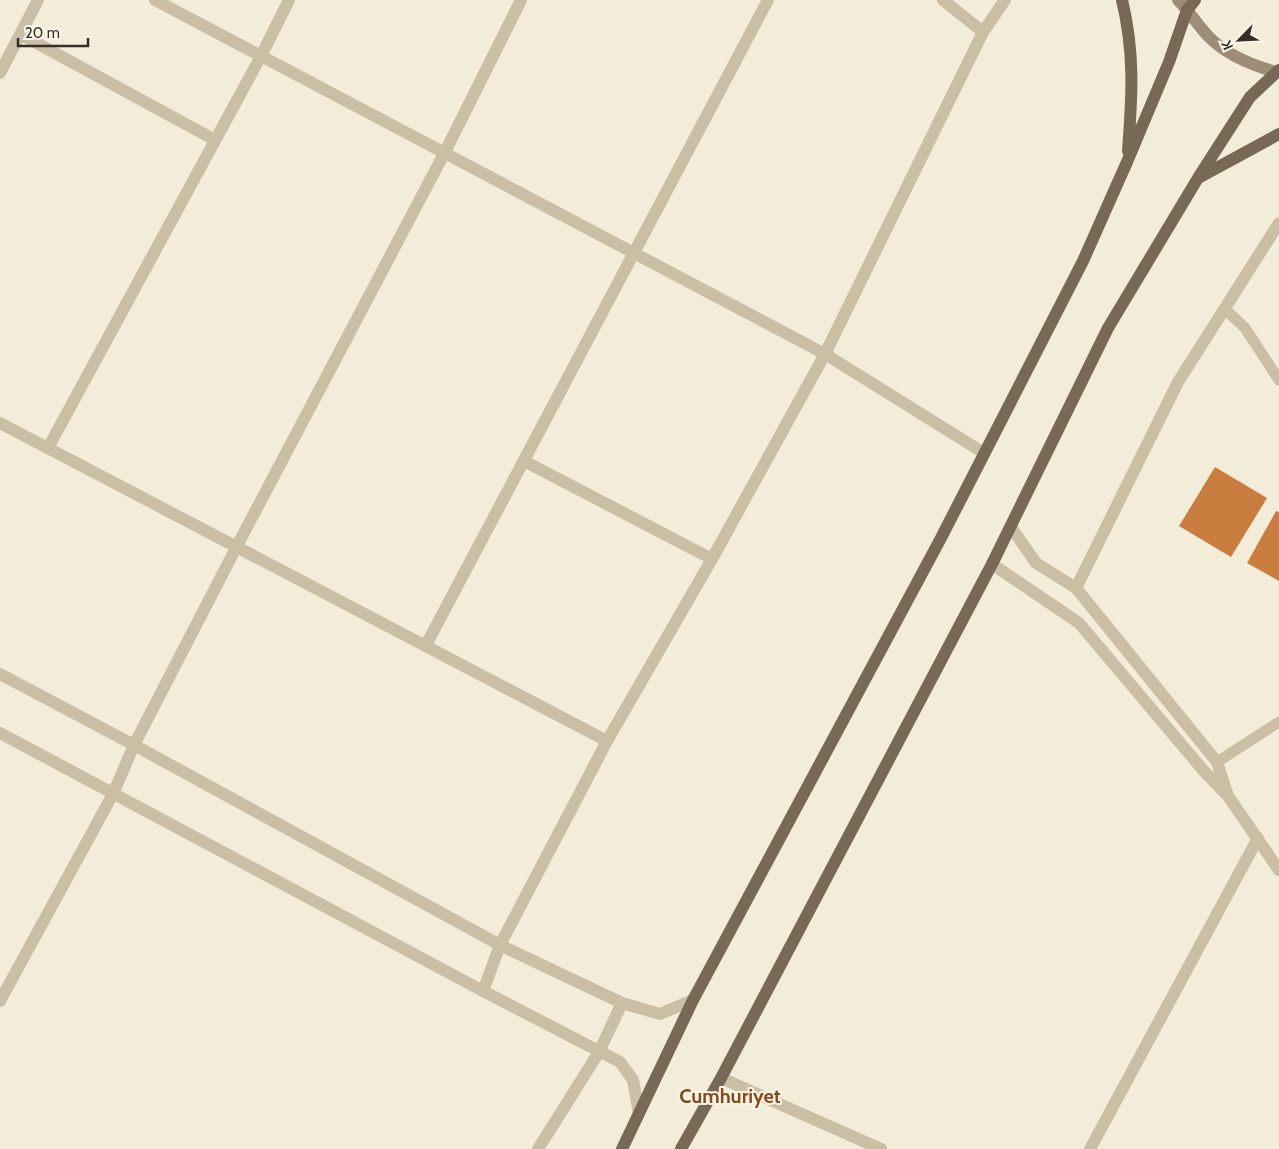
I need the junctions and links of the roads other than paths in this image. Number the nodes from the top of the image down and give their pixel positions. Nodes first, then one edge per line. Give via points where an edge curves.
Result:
1 (38, 0) edge
2 (155, 0) edge
3 (289, 0) edge
4 (521, 0) edge
5 (768, 0) edge
6 (943, 0) edge
7 (1005, 0) edge
8 (1122, 0) edge
9 (1178, 0) edge
10 (1191, 5) edge
11 (983, 32) junction
12 (20, 34) junction
13 (261, 56) junction
14 (1278, 72) edge
15 (0, 73) edge
16 (1279, 134) edge
17 (215, 140) junction
18 (445, 152) junction
19 (1128, 162) junction
20 (1198, 178) junction
21 (1279, 223) edge
22 (635, 253) junction
23 (1225, 309) junction
24 (825, 354) junction
25 (1279, 380) edge
26 (0, 423) edge
27 (48, 448) junction
28 (984, 453) junction
29 (524, 461) junction
30 (1011, 526) junction
31 (237, 546) junction
32 (712, 559) junction
33 (992, 564) junction
34 (1076, 588) junction
35 (426, 645) junction
36 (0, 674) edge
37 (1279, 722) edge
38 (0, 733) edge
39 (607, 740) junction
40 (134, 745) junction
41 (1217, 762) junction
42 (113, 794) junction
43 (1228, 796) junction
44 (1258, 838) junction
45 (1279, 870) edge
46 (500, 945) junction
47 (3, 987) edge
48 (483, 991) junction
49 (693, 1000) junction
50 (0, 1001) edge
51 (622, 1003) junction
52 (598, 1052) junction
53 (721, 1078) junction
54 (639, 1114) junction
55 (538, 1149) edge
56 (622, 1149) edge
57 (681, 1149) edge
58 (881, 1149) edge
59 (1090, 1149) edge

1 - 12 street
2 - 13 street
3 - 13 street
4 - 18 street
5 - 22 street
6 - 11 street
7 - 11 street
8 - 19 main road via 1132,60
9 - 10 main road
10 - 14 main road via 1208,36 1229,53 1252,65
10 - 19 main road
11 - 24 street
12 - 15 street
12 - 17 street
13 - 17 street
13 - 18 street
14 - 20 main road via 1250,97
16 - 20 main road
17 - 27 street
18 - 22 street
18 - 31 street
19 - 28 main road via 1083,261
20 - 30 main road via 1108,328
21 - 23 street
22 - 24 street
22 - 29 street
23 - 25 lane via 1245,328
23 - 34 street via 1178,382
24 - 28 street
24 - 32 street
26 - 27 street
27 - 31 street
28 - 49 main road
29 - 32 street
29 - 35 street
30 - 33 main road
30 - 34 street via 1036,563
31 - 35 street
31 - 40 street
32 - 39 street
33 - 43 street via 1078,623
33 - 53 main road
34 - 41 street
35 - 39 street
36 - 40 street
37 - 41 lane
38 - 42 street
39 - 46 street
40 - 42 street
40 - 46 street
41 - 43 street
42 - 47 street
42 - 48 street
43 - 44 street
44 - 45 street
44 - 59 street
46 - 48 street
46 - 51 street
47 - 50 street
48 - 52 street
49 - 51 street via 660,1014
49 - 54 main road
51 - 52 street
52 - 54 street via 620,1062 633,1080
52 - 55 street
53 - 57 main road
53 - 58 street
54 - 56 main road

